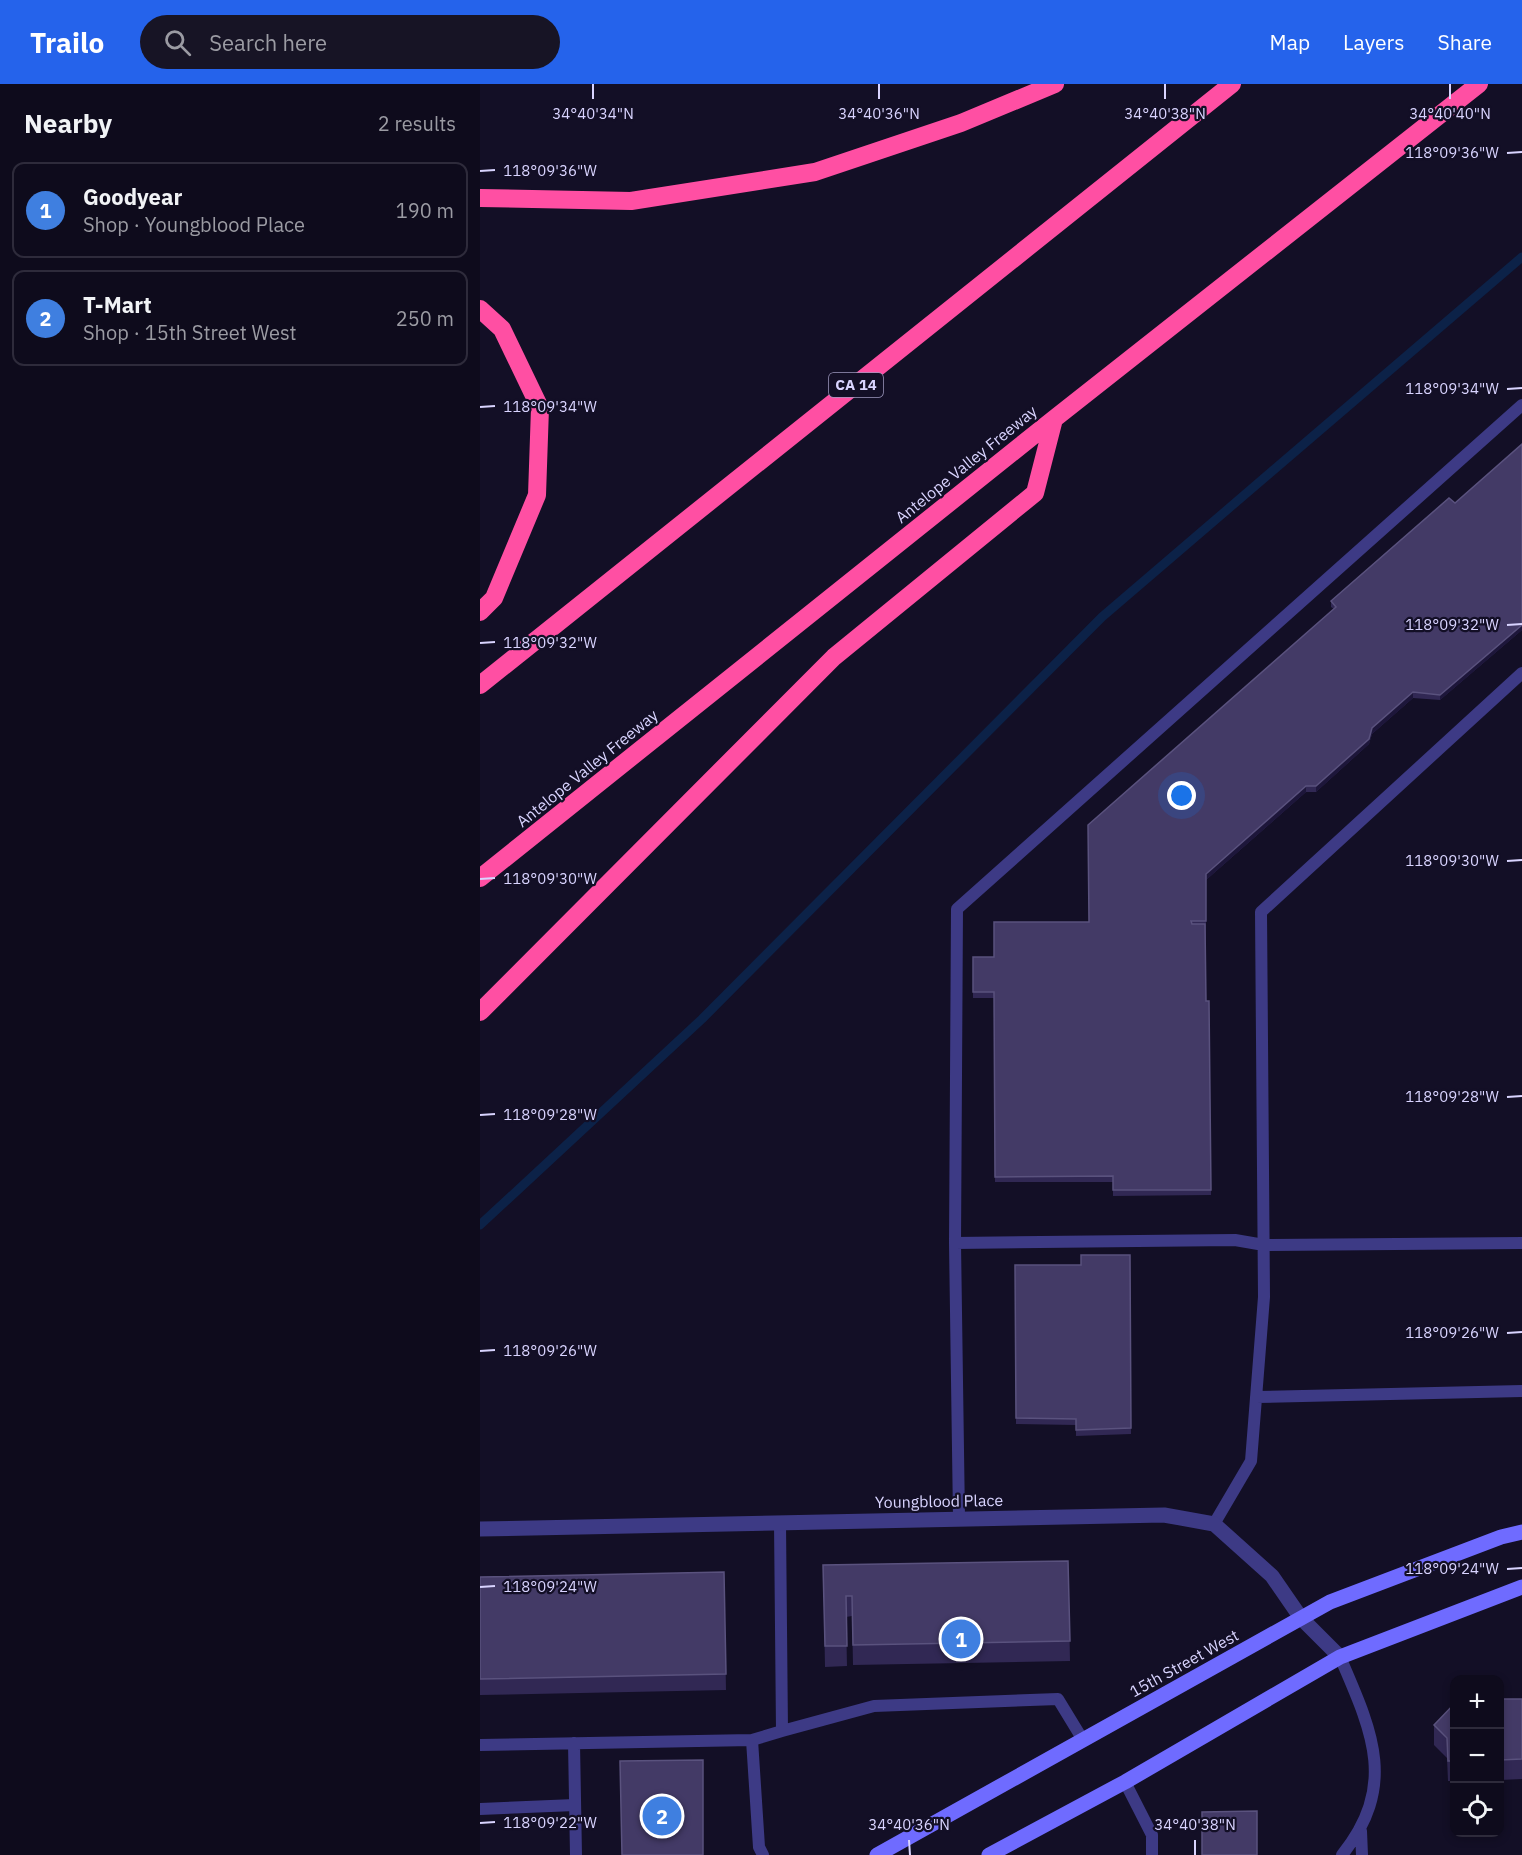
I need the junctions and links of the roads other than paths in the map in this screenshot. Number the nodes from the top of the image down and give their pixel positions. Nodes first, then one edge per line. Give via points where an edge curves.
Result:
1 (1055, 84) edge
2 (1232, 84) edge
3 (1479, 84) edge
4 (480, 198) edge
5 (480, 309) edge
6 (1522, 405) edge
7 (1054, 419) junction
8 (480, 612) edge
9 (1522, 673) edge
10 (480, 686) edge
11 (480, 878) edge
12 (480, 1012) edge
13 (955, 1243) junction
14 (1522, 1243) edge
15 (1264, 1245) junction
16 (1522, 1391) edge
17 (1256, 1396) junction
18 (958, 1518) junction
19 (780, 1523) junction
20 (1214, 1524) junction
21 (480, 1529) edge
22 (1522, 1532) edge
23 (1522, 1587) edge
24 (1301, 1618) junction
25 (1340, 1657) junction
26 (782, 1731) junction
27 (752, 1740) junction
28 (1083, 1740) junction
29 (574, 1743) junction
30 (480, 1745) edge
31 (1125, 1782) junction
32 (575, 1805) junction
33 (480, 1809) edge
34 (1361, 1832) junction
35 (905, 1840) junction
36 (576, 1855) edge
37 (763, 1855) edge
38 (877, 1855) edge
39 (899, 1855) edge
40 (989, 1855) edge
41 (1152, 1855) edge
42 (1342, 1855) edge
43 (1362, 1855) edge

1 - 4 highway via 962,123 815,172 631,201
2 - 10 highway, CA 14
3 - 7 highway, Antelope Valley Freeway
5 - 8 highway via 502,329 540,408 537,495 494,598
6 - 13 lane via 957,909
7 - 11 highway, Antelope Valley Freeway
7 - 12 highway via 1035,493 834,657
9 - 15 lane via 1261,912
13 - 15 lane via 1236,1240
13 - 18 lane
14 - 15 lane
15 - 17 lane
16 - 17 lane
17 - 20 lane via 1251,1461
18 - 19 street, Youngblood Place
18 - 20 street, Youngblood Place via 1164,1515
19 - 21 street, Youngblood Place
19 - 26 lane
20 - 24 street via 1272,1576
22 - 24 street, 15th Street West via 1353,1592
23 - 25 street
24 - 25 street
24 - 28 street, 15th Street West
25 - 31 street
25 - 34 lane via 1365,1714 1375,1755 1374,1794
26 - 27 lane
26 - 28 lane via 874,1706 1058,1699
27 - 29 lane
27 - 37 lane via 759,1847
28 - 35 street, 15th Street West
29 - 30 lane
29 - 32 lane
31 - 40 street
31 - 41 lane via 1152,1835
32 - 33 lane
32 - 36 lane
34 - 42 lane
34 - 43 lane
35 - 38 street, 15th Street West
35 - 39 street

